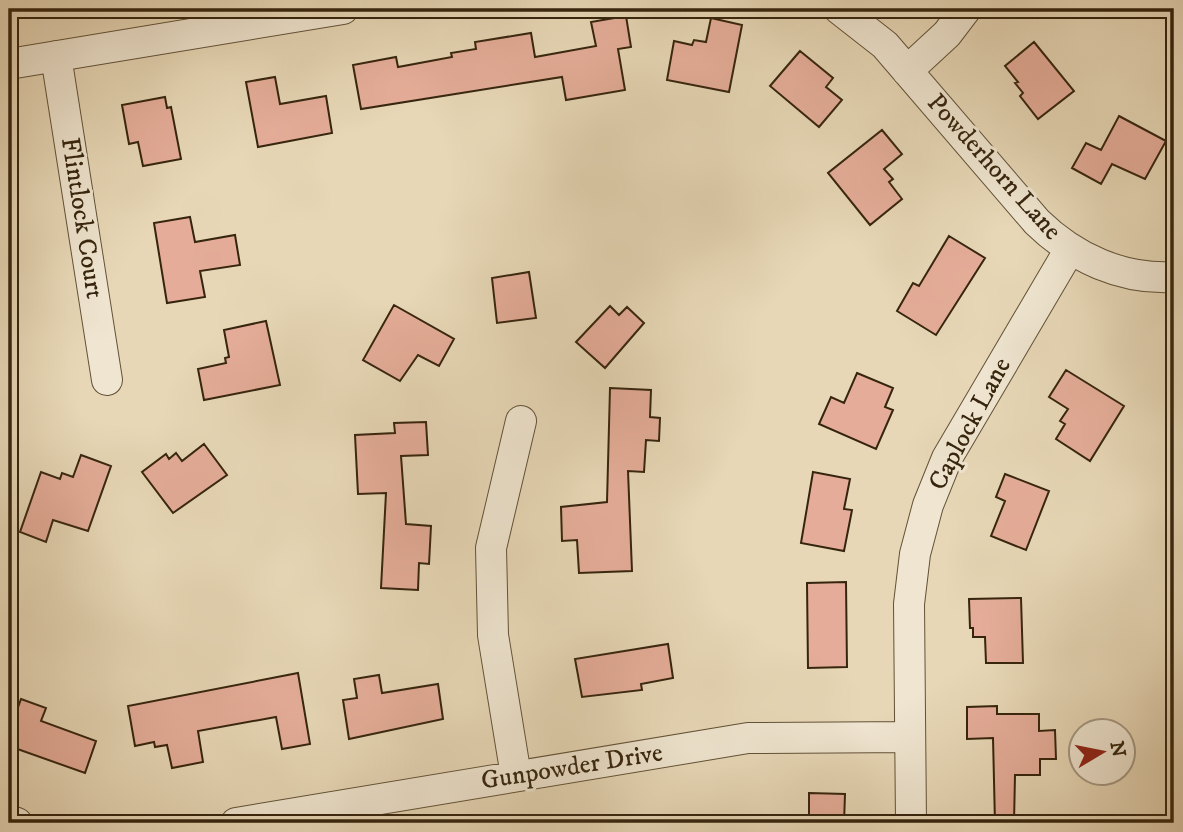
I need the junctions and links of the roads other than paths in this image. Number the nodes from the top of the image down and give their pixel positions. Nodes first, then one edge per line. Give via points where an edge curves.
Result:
1 (343, 9) edge
2 (839, 9) edge
3 (966, 9) edge
4 (56, 56) junction
5 (9, 64) edge
6 (907, 71) junction
7 (1070, 249) junction
8 (1174, 276) edge
9 (107, 380) dead end
10 (522, 421) dead end
11 (911, 737) junction
12 (516, 776) junction
13 (9, 820) edge
14 (17, 823) edge
15 (236, 823) edge
16 (911, 823) edge

1 - 4 street
2 - 6 street, Powderhorn Lane via 885,46
3 - 6 street
4 - 5 street
4 - 9 street, Flintlock Court
6 - 7 street, Powderhorn Lane via 1037,222
7 - 8 street, Powderhorn Lane via 1134,274
7 - 11 street, Caplock Lane via 947,458 928,505 915,554 909,604
10 - 12 street via 491,548 493,635
11 - 12 street, Gunpowder Drive via 748,738
11 - 16 street, Caplock Lane
12 - 15 street, Gunpowder Drive
13 - 14 street

